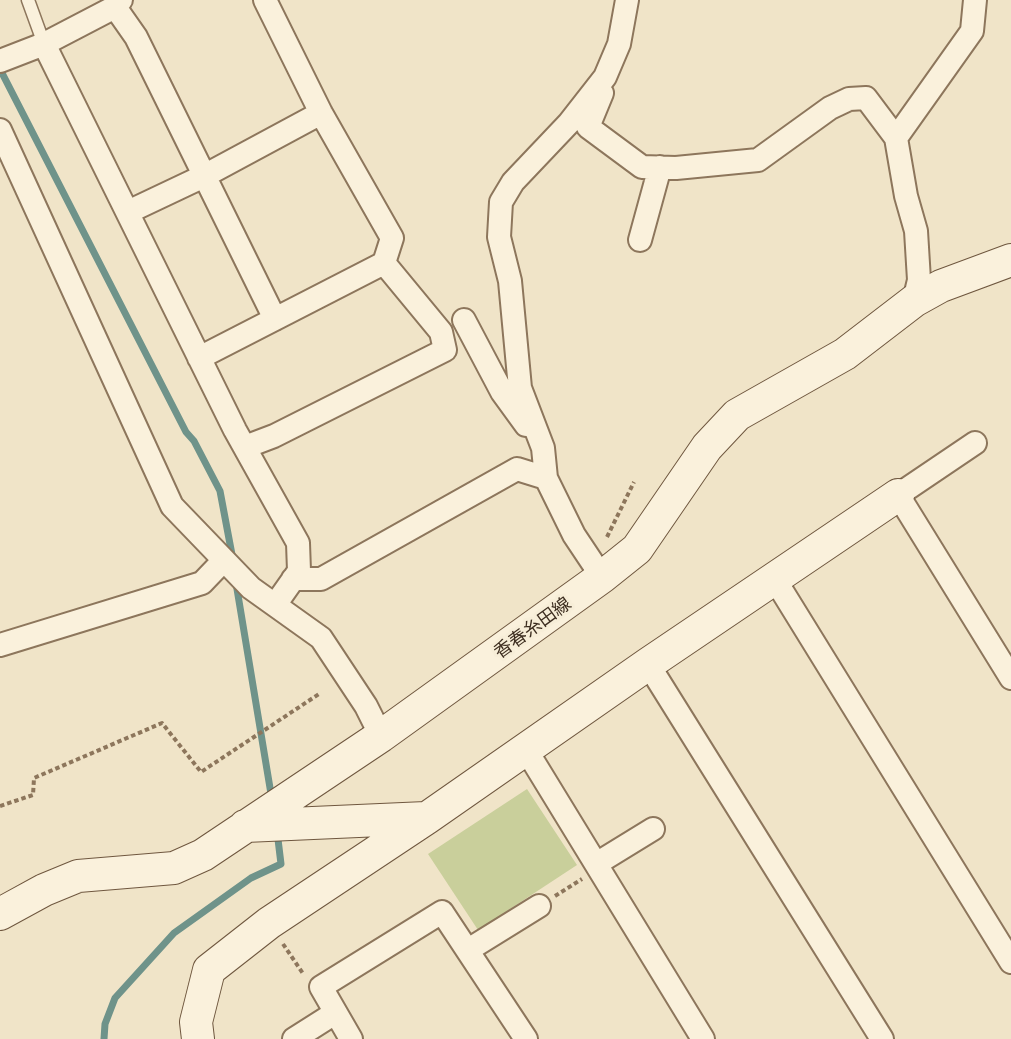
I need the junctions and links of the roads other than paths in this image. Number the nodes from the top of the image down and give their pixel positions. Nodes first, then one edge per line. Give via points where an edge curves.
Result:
1 (28, 0) edge
2 (265, 0) edge
3 (627, 0) edge
4 (975, 0) edge
5 (118, 3) edge
6 (44, 44) junction
7 (0, 62) edge
8 (605, 76) junction
9 (321, 113) junction
10 (0, 130) edge
11 (896, 138) junction
12 (660, 167) junction
13 (204, 176) junction
14 (128, 212) junction
15 (640, 240) dead end
16 (1011, 260) edge
17 (384, 263) junction
18 (914, 301) junction
19 (275, 319) junction
20 (464, 320) dead end
21 (199, 358) junction
22 (975, 443) dead end
23 (245, 447) junction
24 (543, 448) junction
25 (546, 478) junction
26 (898, 495) junction
27 (224, 560) junction
28 (598, 571) junction
29 (774, 578) junction
30 (293, 579) junction
31 (275, 605) junction
32 (0, 645) edge
33 (648, 664) junction
34 (1010, 674) edge
35 (381, 736) junction
36 (525, 748) junction
37 (427, 818) junction
38 (245, 826) junction
39 (653, 829) dead end
40 (597, 866) junction
41 (539, 906) road end
42 (0, 914) edge
43 (468, 950) junction
44 (1011, 962) edge
45 (335, 1013) junction
46 (198, 1039) edge
47 (294, 1039) edge
48 (351, 1039) edge
49 (525, 1039) edge
50 (704, 1039) edge
51 (882, 1039) edge

1 - 6 lane
2 - 9 street
3 - 8 street via 620,44
4 - 11 street via 972,31
5 - 6 street
5 - 13 street
6 - 7 street
6 - 14 street
8 - 12 street via 588,127 642,167
8 - 24 street via 569,123 513,182 501,202 499,237 510,281 520,388
9 - 13 street
9 - 17 street via 392,238
10 - 27 street via 172,506
11 - 12 street via 866,99 849,99 830,108 758,160
11 - 18 street via 916,231 919,280
12 - 15 street
13 - 14 street
13 - 19 street
14 - 21 street
16 - 18 main road, 香春糸田線 via 941,286
17 - 19 street
17 - 23 street via 441,332 445,350
18 - 28 main road, 香春糸田線 via 845,354 737,415 707,447 637,549
19 - 21 street
20 - 24 street via 502,392
21 - 23 street
22 - 26 street
23 - 30 street via 298,543 299,571
24 - 25 street
25 - 28 street via 574,535
25 - 30 street via 518,469 321,579
26 - 29 main road
26 - 34 street
27 - 31 street via 251,588
27 - 32 street via 202,583
28 - 35 main road, 香春糸田線
29 - 33 main road
29 - 44 street
30 - 31 street
31 - 35 street via 321,638
33 - 36 main road
33 - 51 street
35 - 38 main road, 香春糸田線
36 - 37 main road
36 - 40 street
37 - 38 main road
37 - 46 main road via 269,923 209,970 196,1022
38 - 42 main road, 香春糸田線 via 203,855 174,868 78,876
39 - 40 street
40 - 50 street
41 - 43 street
43 - 45 street via 442,912 321,987
43 - 49 street
45 - 47 street
45 - 48 street

